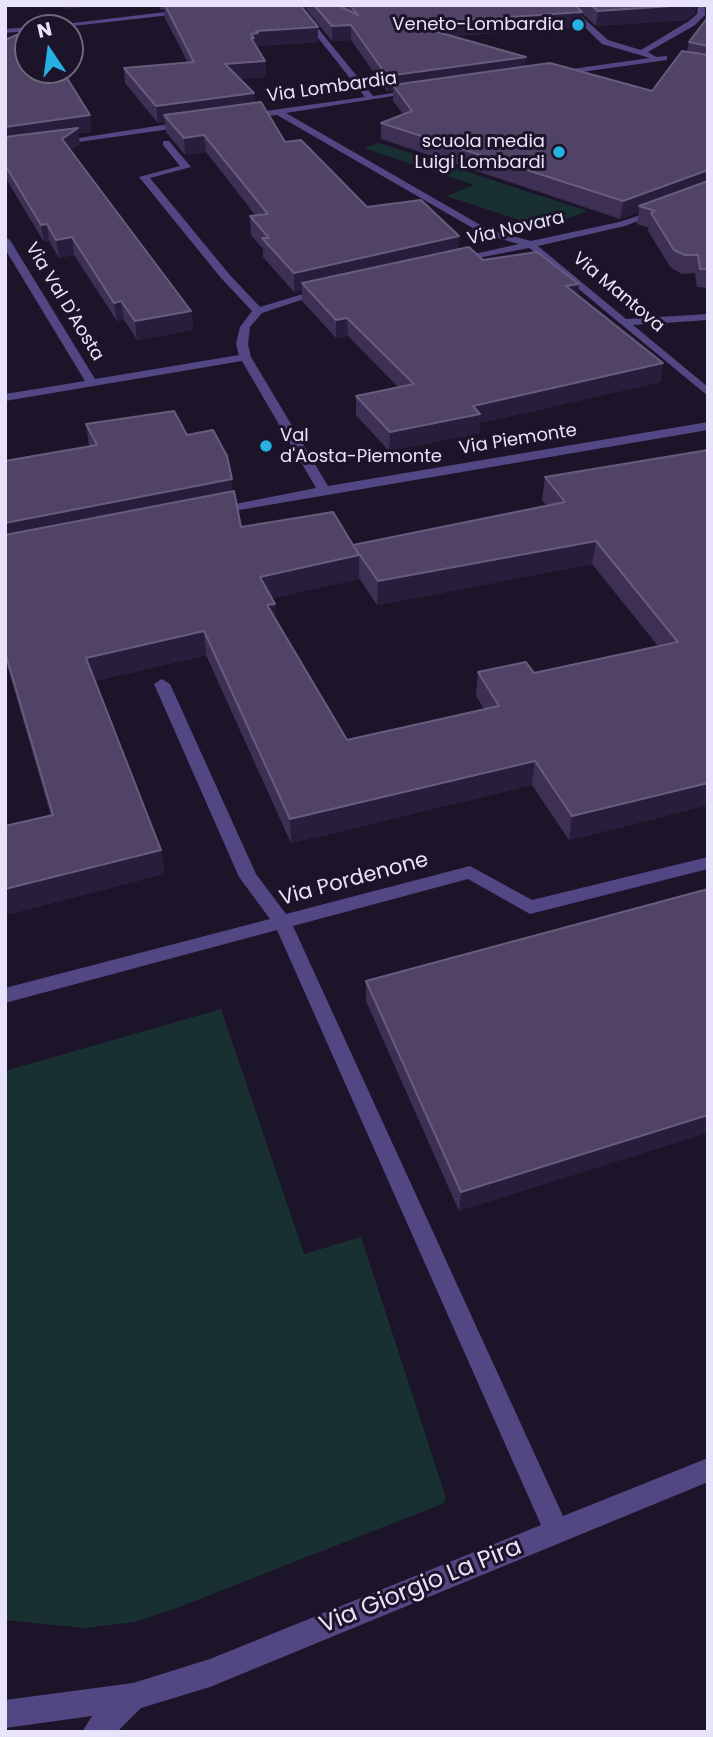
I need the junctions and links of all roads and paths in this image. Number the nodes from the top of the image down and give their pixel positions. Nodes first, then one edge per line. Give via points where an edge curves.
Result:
1 (295, 5) edge
2 (565, 5) edge
3 (702, 5) edge
4 (192, 11) edge
5 (84, 23) edge
6 (641, 53) junction
7 (664, 58) junction
8 (677, 61) edge
9 (549, 74) edge
10 (425, 90) edge
11 (370, 97) junction
12 (278, 112) junction
13 (237, 118) edge
14 (196, 123) edge
15 (166, 143) edge
16 (46, 144) edge
17 (669, 207) edge
18 (5, 240) edge
19 (530, 244) junction
20 (449, 262) edge
21 (340, 287) edge
22 (258, 311) junction
23 (708, 317) edge
24 (626, 322) junction
25 (245, 357) junction
26 (92, 383) junction
27 (708, 393) edge
28 (5, 398) edge
29 (708, 426) edge
30 (324, 490) junction
31 (205, 514) edge
32 (162, 684) dead end
33 (708, 863) edge
34 (282, 922) junction
35 (5, 996) edge
36 (708, 1470) edge
37 (557, 1531) junction
38 (133, 1697) junction
39 (5, 1714) edge
40 (96, 1732) edge

1 - 11 street
2 - 6 street via 605,41
3 - 6 street via 701,15 692,23
4 - 5 street
6 - 7 street
7 - 8 street
7 - 9 street
10 - 11 street, Via Lombardia
11 - 12 street, Via Lombardia
12 - 13 street, Via Lombardia
12 - 19 street, Via Mantova via 486,232
14 - 16 street
15 - 22 street via 187,167 144,177
17 - 19 street, Via Novara via 622,224
18 - 26 street, Via Val D'Aosta
19 - 20 street, Via Novara
19 - 24 street, Via Mantova
21 - 22 street
22 - 25 street via 245,327
23 - 24 street
24 - 27 street, Via Mantova
25 - 26 street
25 - 30 street
26 - 28 street
29 - 30 street, Via Piemonte
30 - 31 street, Via Piemonte
32 - 34 street via 248,877
33 - 34 street, Via Pordenone via 530,907 470,872
34 - 35 street, Via Pordenone
34 - 37 street
36 - 37 street, Via Giorgio La Pira
37 - 38 street, Via Giorgio La Pira via 210,1673
38 - 39 street, Via Giorgio La Pira
38 - 40 street

